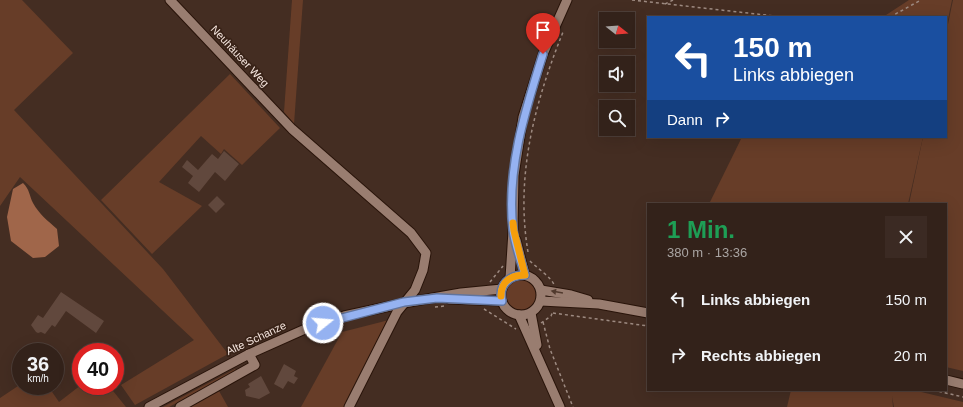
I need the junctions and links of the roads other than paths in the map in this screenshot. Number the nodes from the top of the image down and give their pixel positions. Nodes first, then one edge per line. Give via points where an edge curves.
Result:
1 (170, 0) edge
2 (567, 0) edge
3 (514, 231) junction
4 (525, 275) junction
5 (510, 278) junction
6 (502, 289) junction
7 (541, 290) junction
8 (489, 296) junction
9 (502, 301) junction
10 (541, 301) junction
11 (404, 302) junction
12 (599, 304) junction
13 (531, 313) junction
14 (647, 313) edge
15 (519, 315) junction
16 (249, 354) junction
17 (539, 360) junction
18 (947, 380) edge
19 (963, 384) edge
20 (149, 407) edge
21 (180, 407) edge
22 (349, 407) edge
23 (560, 407) edge

1 - 11 street, Neuhäuser Weg via 292,129 419,242 426,253 423,270 415,290
2 - 3 street via 543,54 523,117 514,175
3 - 4 street via 526,262
3 - 5 street
4 - 5 street
4 - 7 street via 534,278
5 - 6 street
6 - 8 street, Alte Schanze
6 - 9 street
7 - 10 street
12 -> 7 street via 571,295
8 - 9 street, Alte Schanze
8 - 11 street, Alte Schanze
9 - 15 street via 507,309
10 - 12 street
10 - 13 street
11 - 16 street, Alte Schanze via 312,326
11 - 22 street
12 - 14 street
13 - 15 street
13 - 17 street
15 - 17 street
16 - 20 street, Alte Schanze
16 - 21 street via 255,364
17 - 23 street
18 - 19 street

